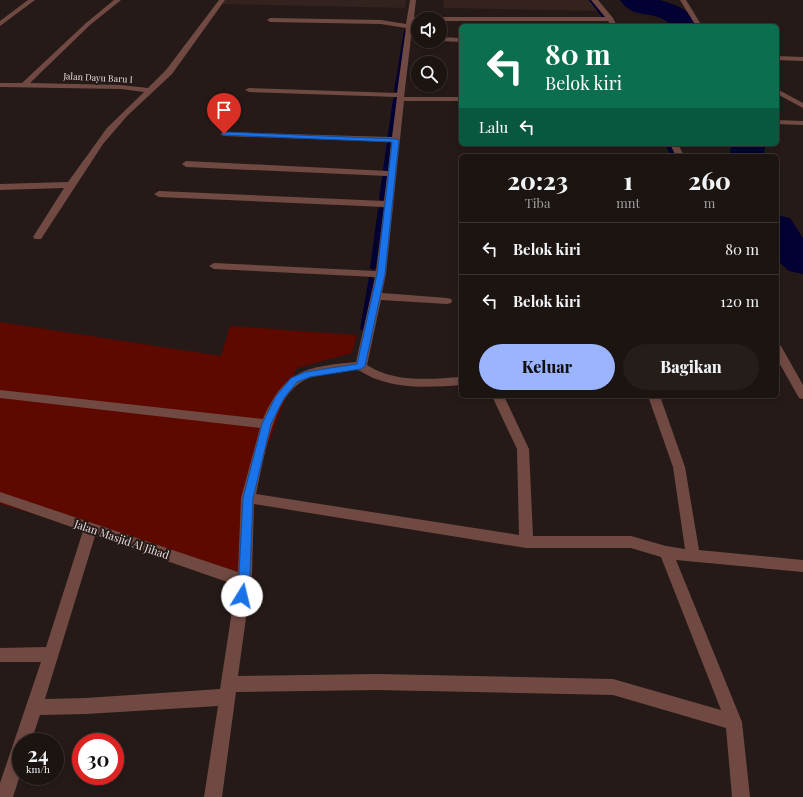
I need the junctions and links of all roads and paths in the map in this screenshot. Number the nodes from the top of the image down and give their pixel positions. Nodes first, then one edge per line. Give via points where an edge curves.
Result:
1 (32, 0) edge
2 (118, 0) edge
3 (222, 0) edge
4 (413, 0) edge
5 (594, 0) edge
6 (683, 0) edge
7 (270, 20) dead end
8 (611, 20) junction
9 (410, 23) junction
10 (0, 24) edge
11 (614, 24) edge
12 (698, 24) edge
13 (408, 39) joint
14 (447, 39) edge
15 (459, 40) edge
16 (779, 58) edge
17 (803, 59) edge
18 (0, 85) edge
19 (24, 85) junction
20 (249, 90) dead end
21 (150, 91) junction
22 (779, 92) edge
23 (400, 97) junction
24 (459, 99) edge
25 (803, 106) edge
26 (779, 122) edge
27 (803, 123) edge
28 (224, 134) dead end
29 (396, 140) junction
30 (186, 164) dead end
31 (392, 174) junction
32 (71, 185) junction
33 (0, 187) edge
34 (159, 194) dead end
35 (388, 204) junction
36 (38, 237) dead end
37 (214, 266) dead end
38 (381, 274) junction
39 (375, 296) junction
40 (447, 301) dead end
41 (779, 353) edge
42 (361, 366) junction
43 (459, 382) edge
44 (0, 394) edge
45 (803, 396) edge
46 (499, 398) edge
47 (655, 398) edge
48 (267, 424) junction
49 (0, 497) edge
50 (248, 498) junction
51 (91, 528) junction
52 (526, 542) junction
53 (666, 552) junction
54 (693, 556) junction
55 (803, 566) edge
56 (244, 581) junction
57 (52, 654) junction
58 (0, 655) edge
59 (228, 691) junction
60 (34, 707) junction
61 (734, 722) junction
62 (26, 733) edge
63 (12, 773) edge
64 (4, 797) edge
65 (213, 797) edge
66 (741, 797) edge

1 - 10 street
2 - 19 street via 88,24
3 - 21 street via 169,72
4 - 9 street
5 - 8 street
6 - 12 street
7 - 9 street
8 - 9 street
8 - 11 street
9 - 13 street
13 - 23 street
14 - 15 street
16 - 17 street
18 - 19 street, Jalan Dayu Baru I
19 - 21 street, Jalan Dayu Baru I via 121,87
20 - 23 street
21 - 32 street via 110,131
22 - 25 street
23 - 24 street
23 - 29 street
26 - 27 street
28 - 29 street
29 - 31 street
30 - 31 street
31 - 35 street
32 - 33 street
32 - 36 street
34 - 35 street
35 - 38 street
37 - 38 street
38 - 39 street
39 - 40 street
39 - 42 street
41 - 45 street
42 - 43 street via 374,374 393,379
42 - 48 street via 308,374 294,380 280,396
44 - 48 street
46 - 52 street via 523,448
47 - 54 street via 679,467
48 - 50 street
49 - 51 street, Jalan Masjid Al Jihad
50 - 52 street
50 - 56 street
51 - 56 street, Jalan Masjid Al Jihad
51 - 57 street
52 - 53 street via 631,542
53 - 54 street
53 - 61 street
54 - 55 street
56 - 59 street
57 - 58 street
57 - 60 street
59 - 60 street via 86,706
59 - 61 street via 377,682 613,686
59 - 65 street
60 - 62 street
61 - 66 street
63 - 64 street

